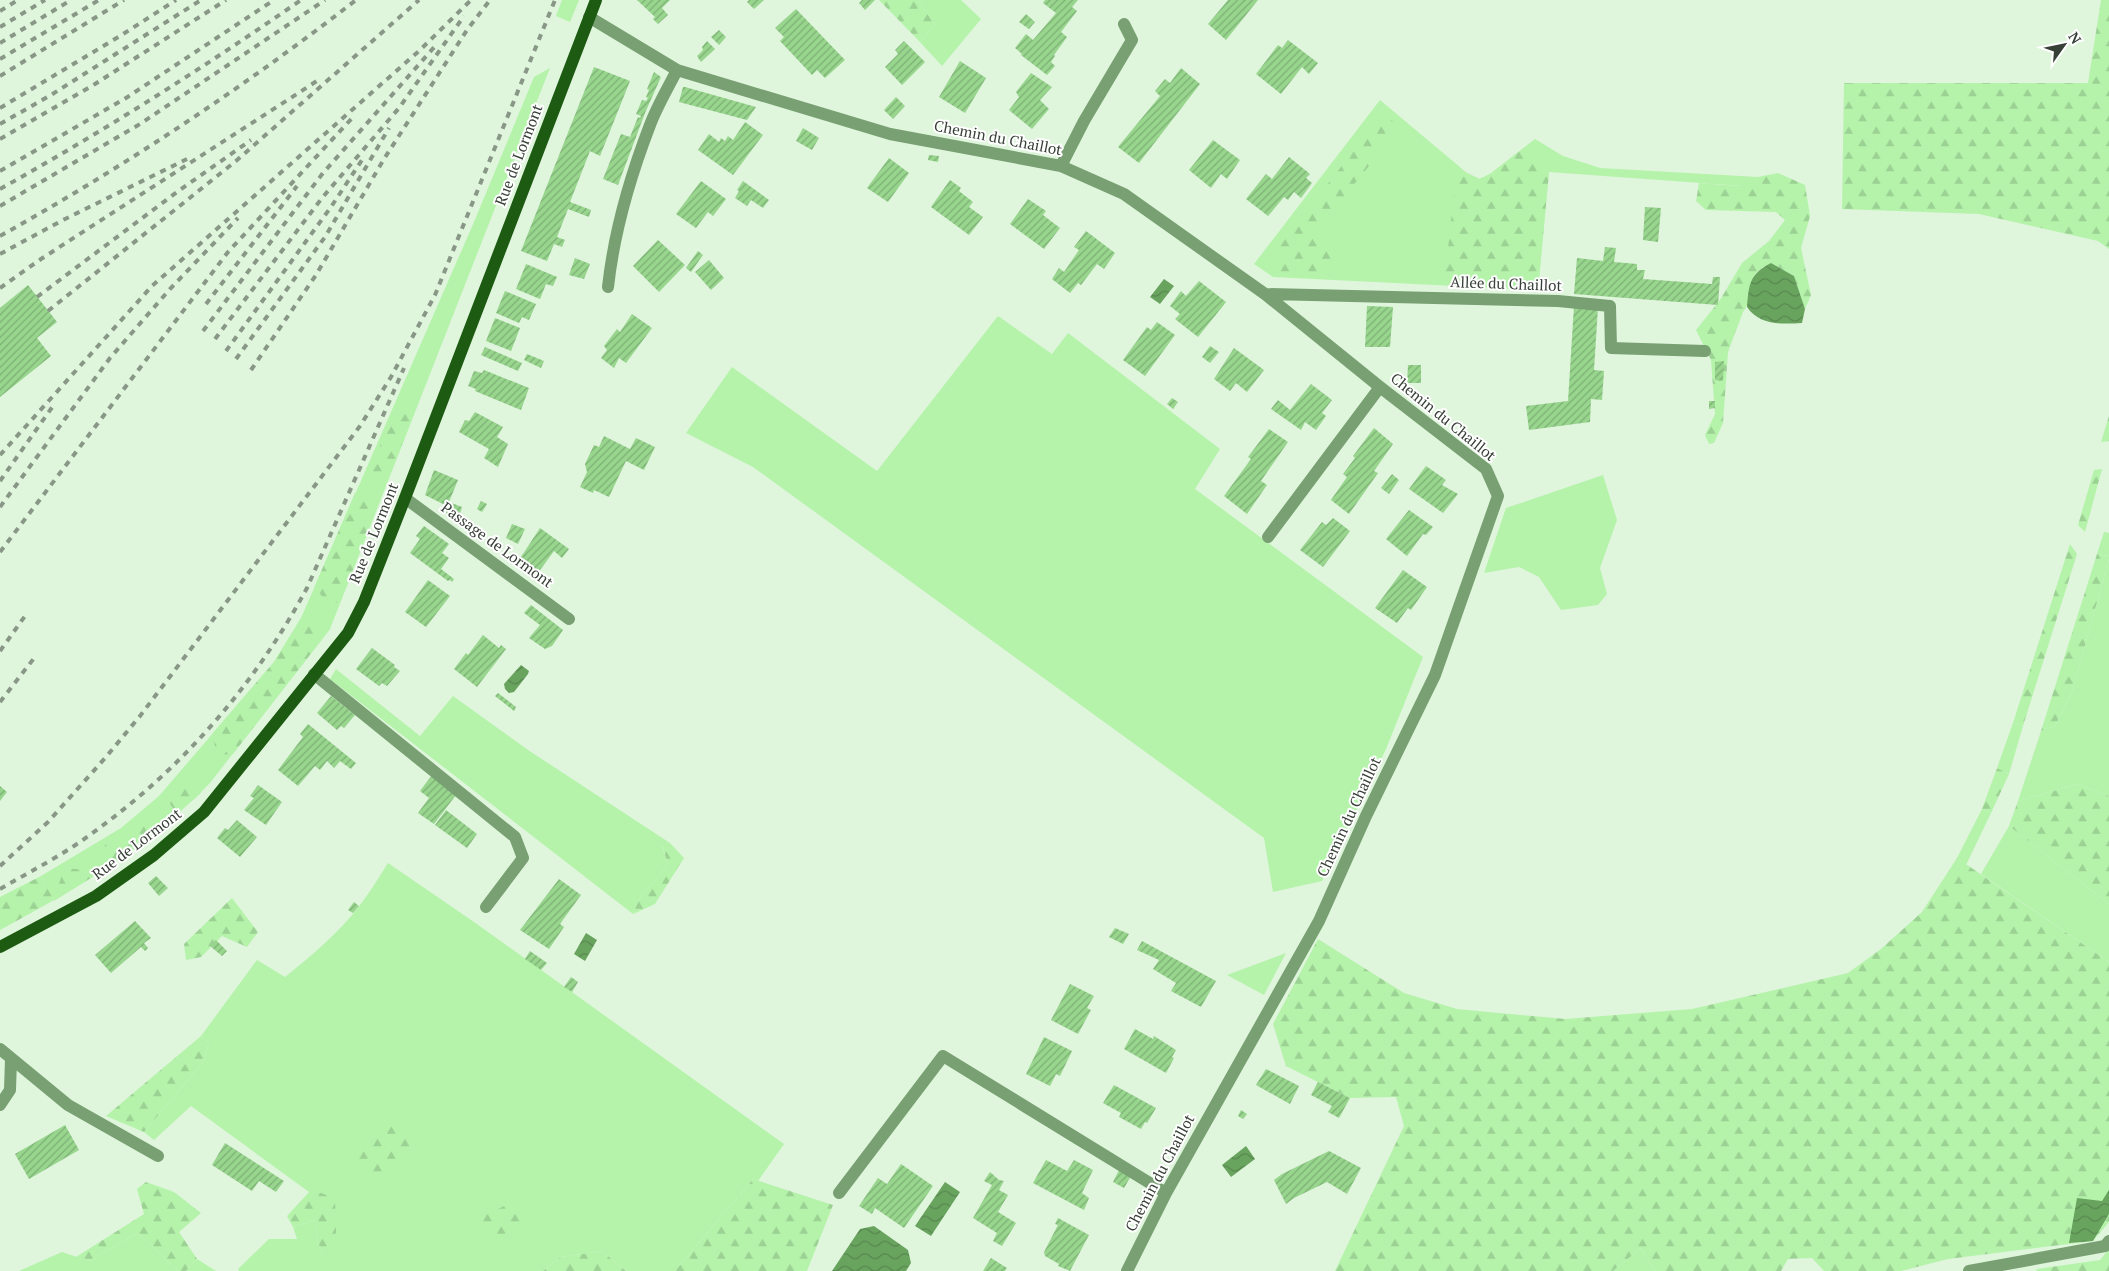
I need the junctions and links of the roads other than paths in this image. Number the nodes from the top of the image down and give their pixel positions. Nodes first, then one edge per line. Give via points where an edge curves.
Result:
1 (596, 0) edge
2 (589, 17) junction
3 (1124, 24) dead end
4 (677, 70) junction
5 (1061, 166) junction
6 (608, 287) dead end
7 (1265, 294) junction
8 (1705, 351) dead end
9 (1380, 387) junction
10 (405, 498) junction
11 (1268, 537) dead end
12 (569, 618) dead end
13 (314, 674) junction
14 (486, 907) dead end
15 (0, 947) edge
16 (0, 1049) edge
17 (12, 1059) junction
18 (0, 1105) edge
19 (158, 1156) dead end
20 (839, 1193) dead end
21 (1166, 1193) junction
22 (2109, 1241) edge
23 (1126, 1271) edge
24 (1969, 1271) edge

1 - 2 main road, Rue de Lormont
2 - 4 street, Chemin du Chaillot
2 - 10 main road, Rue de Lormont
3 - 5 street via 1132,40
4 - 5 street, Chemin du Chaillot via 890,134
4 - 6 street via 650,124 628,191 612,253
5 - 7 street, Chemin du Chaillot via 1124,194
7 - 8 street, Allée du Chaillot via 1558,300 1610,306 1611,348
7 - 9 street, Chemin du Chaillot
9 - 11 street
9 - 21 street, Chemin du Chaillot via 1486,469 1498,496 1436,675 1366,816 1319,921
10 - 12 street, Passage de Lormont
10 - 13 main road, Rue de Lormont via 364,602 348,633
13 - 14 street via 515,837 523,858
13 - 15 main road, Rue de Lormont via 204,812 154,855 96,896
16 - 17 street
17 - 18 street via 10,1090
17 - 19 street via 68,1105
20 - 21 street via 943,1056
21 - 23 street, Chemin du Chaillot
22 - 24 street via 2105,1246

